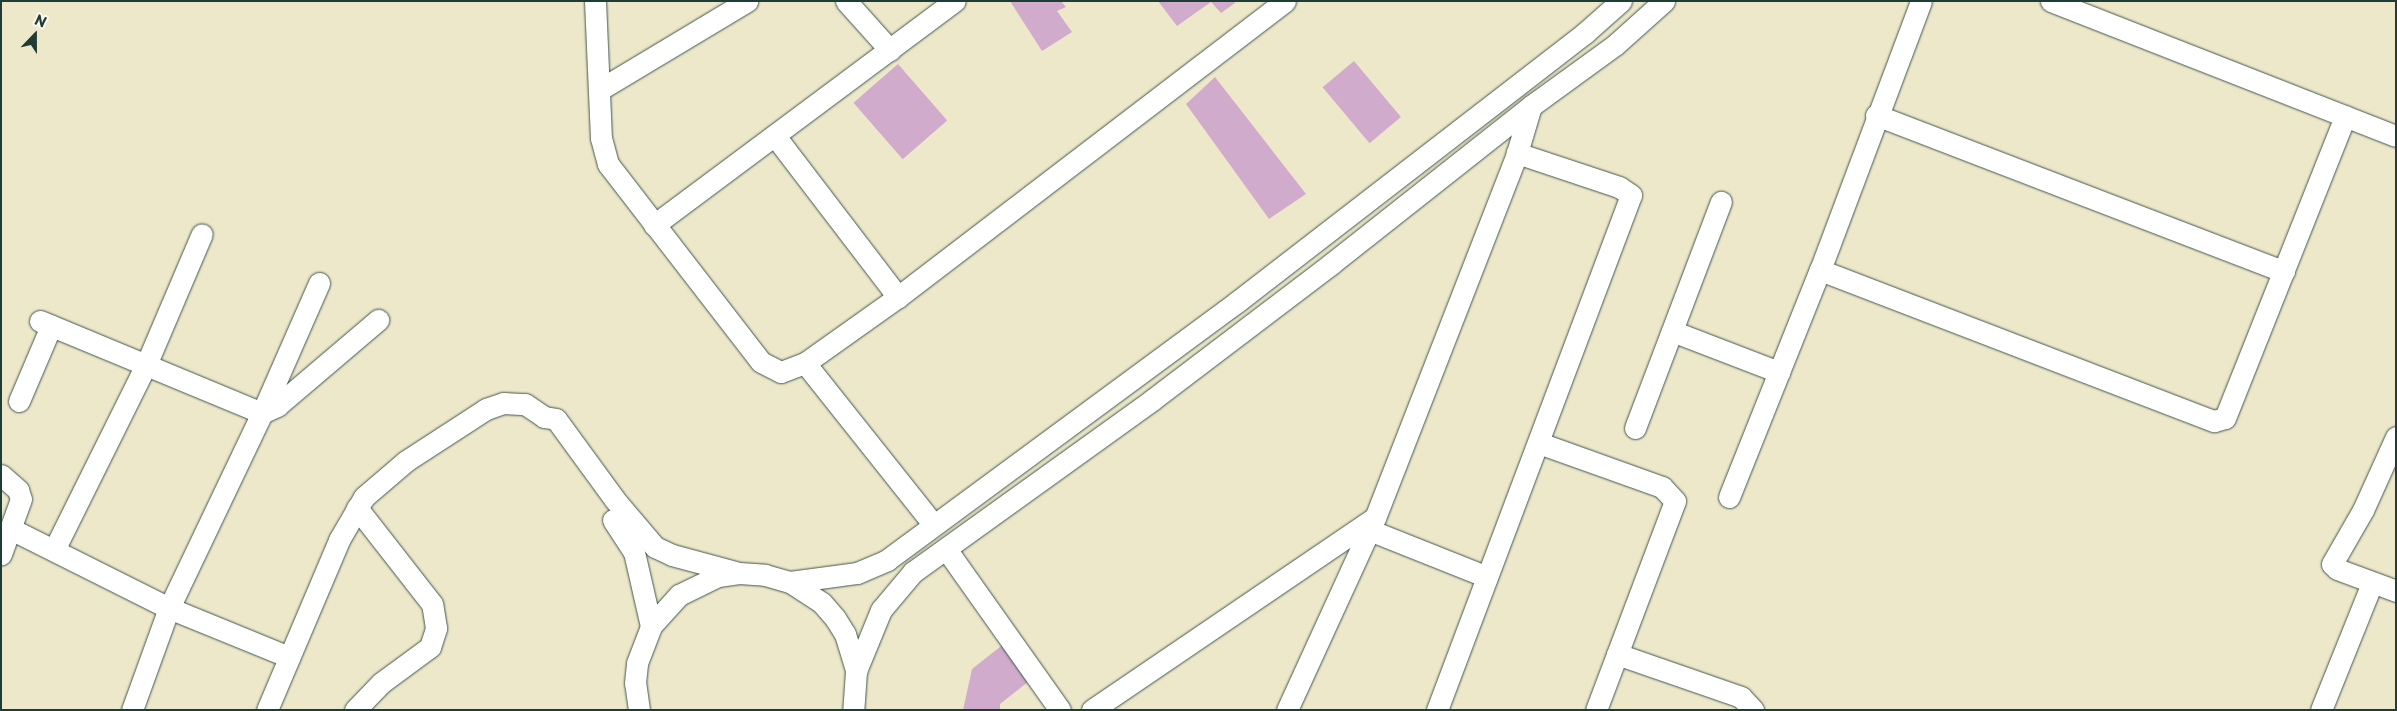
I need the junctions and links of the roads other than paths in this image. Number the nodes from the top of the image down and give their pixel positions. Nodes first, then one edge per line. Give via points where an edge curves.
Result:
1 (595, 1) edge
2 (846, 1) edge
3 (955, 1) edge
4 (1285, 1) edge
5 (1604, 1) edge
6 (1621, 1) edge
7 (1664, 1) edge
8 (1921, 1) edge
9 (2051, 1) edge
10 (736, 3) edge
11 (1590, 28) junction
12 (1614, 45) junction
13 (890, 50) junction
14 (599, 90) junction
15 (1531, 106) junction
16 (1876, 115) junction
17 (2345, 116) junction
18 (775, 136) junction
19 (2396, 136) edge
20 (1517, 153) junction
21 (1721, 202) dead end
22 (654, 225) junction
23 (202, 234) dead end
24 (1820, 270) junction
25 (2284, 272) junction
26 (319, 283) dead end
27 (898, 297) junction
28 (378, 320) dead end
29 (1672, 331) junction
30 (805, 363) junction
31 (146, 365) junction
32 (1779, 372) junction
33 (19, 401) dead end
34 (262, 413) junction
35 (544, 416) junction
36 (1635, 428) dead end
37 (2396, 437) edge
38 (1539, 443) junction
39 (1, 475) edge
40 (1729, 497) dead end
41 (357, 508) junction
42 (933, 524) junction
43 (1372, 524) junction
44 (11, 529) junction
45 (946, 549) junction
46 (54, 550) junction
47 (1, 554) edge
48 (739, 573) junction
49 (1487, 577) junction
50 (790, 582) junction
51 (2372, 583) junction
52 (2396, 591) edge
53 (169, 608) junction
54 (651, 626) junction
55 (1617, 654) junction
56 (289, 656) junction
57 (856, 671) junction
58 (637, 707) edge
59 (132, 710) edge
60 (267, 710) edge
61 (355, 710) edge
62 (853, 710) edge
63 (1060, 710) edge
64 (1092, 710) edge
65 (1287, 710) edge
66 (1437, 710) edge
67 (1596, 710) edge
68 (1754, 710) edge
69 (2320, 710) edge

1 - 14 street
2 - 13 street
3 - 13 street
4 - 27 street
5 - 11 street
6 - 11 street
7 - 12 street
8 - 16 street
9 - 17 street
10 - 14 street
11 - 12 street
11 - 42 street via 1237,302
12 - 15 street
13 - 18 street
14 - 22 street via 601,138 608,164
15 - 20 street
15 - 45 street via 1214,352
16 - 24 street
16 - 25 street
17 - 19 street
17 - 25 street
18 - 22 street
18 - 27 street
20 - 38 street via 1619,187 1631,195
20 - 43 street
21 - 29 street
22 - 30 street via 767,367 781,372
23 - 31 street
24 - 25 street via 2214,421 2225,418
24 - 32 street
26 - 34 street
27 - 30 street
28 - 34 street via 277,406
29 - 32 street
29 - 36 street
30 - 42 street
31 - 33 street via 46,324
31 - 34 street
31 - 46 street
32 - 40 street
34 - 53 street
35 - 41 street via 534,408 514,402 486,409 384,478
35 - 48 street via 556,419 615,500 655,546 672,555
35 - 54 street via 544,426 628,539 640,570
37 - 51 street via 2363,510 2332,564
38 - 49 street
38 - 55 street via 1662,487 1675,502
39 - 44 street via 18,490 21,499
41 - 56 street via 339,540
41 - 61 street via 432,604 436,628 430,647 382,683
42 - 50 street via 887,560 856,573
43 - 49 street
43 - 64 street
43 - 65 street
44 - 46 street
44 - 47 street
45 - 57 street via 913,572 893,592 881,610
45 - 63 street
46 - 53 street
48 - 50 street via 765,575
48 - 54 street via 711,579 679,595
49 - 66 street
50 - 57 street via 822,603 835,618 845,634
51 - 52 street
51 - 69 street
53 - 56 street
53 - 59 street
54 - 58 street via 637,663
55 - 67 street
55 - 68 street via 1742,697
56 - 60 street
57 - 62 street

